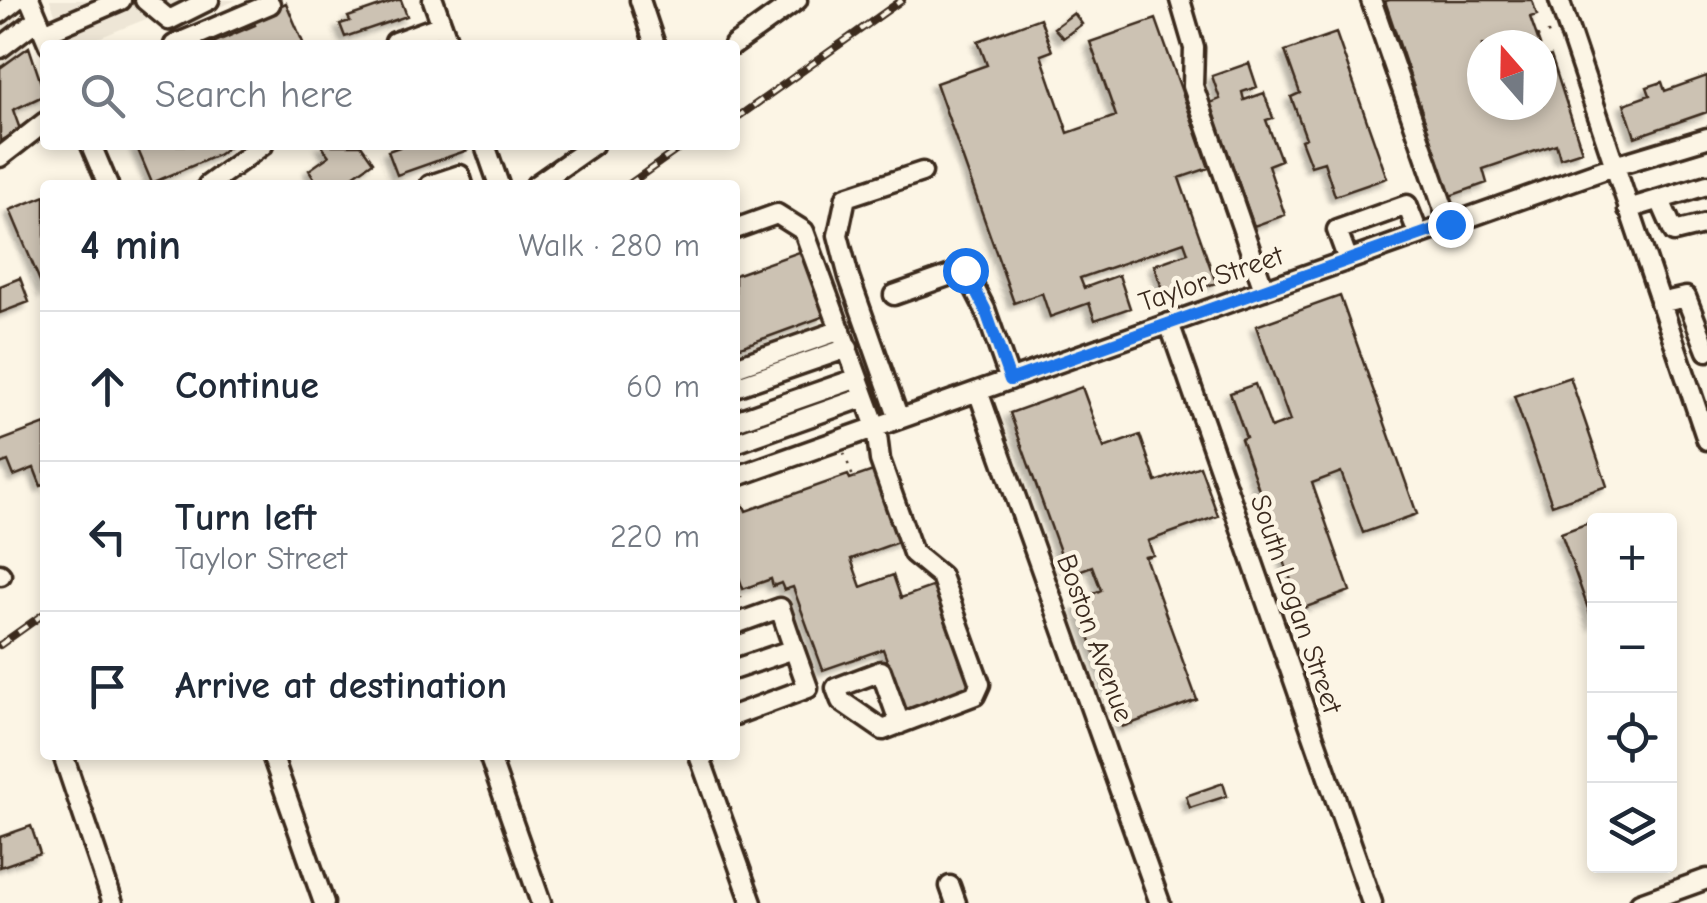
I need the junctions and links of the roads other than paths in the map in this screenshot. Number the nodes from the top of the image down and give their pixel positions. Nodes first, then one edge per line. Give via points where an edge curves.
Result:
1 (16, 0) edge
2 (30, 0) edge
3 (121, 0) edge
4 (146, 0) edge
5 (209, 0) edge
6 (433, 0) edge
7 (640, 0) edge
8 (797, 0) edge
9 (1180, 0) edge
10 (1371, 0) edge
11 (1559, 0) edge
12 (270, 4) dead end
13 (94, 6) edge
14 (0, 13) edge
15 (442, 25) junction
16 (44, 32) edge
17 (186, 40) edge
18 (401, 40) edge
19 (447, 40) edge
20 (654, 40) edge
21 (740, 41) edge
22 (0, 48) edge
23 (40, 126) edge
24 (1707, 138) edge
25 (93, 150) edge
26 (256, 150) edge
27 (487, 150) edge
28 (586, 150) edge
29 (0, 156) edge
30 (1614, 166) junction
31 (922, 172) dead end
32 (106, 180) edge
33 (215, 180) edge
34 (497, 180) edge
35 (543, 180) edge
36 (1707, 185) edge
37 (1660, 200) junction
38 (1628, 209) junction
39 (1450, 224) junction
40 (1707, 224) edge
41 (740, 227) edge
42 (1419, 235) junction
43 (1348, 260) junction
44 (1264, 290) junction
45 (894, 295) dead end
46 (1660, 303) junction
47 (1168, 324) junction
48 (844, 339) junction
49 (1707, 351) edge
50 (740, 365) edge
51 (858, 378) junction
52 (1010, 380) junction
53 (740, 386) edge
54 (978, 391) junction
55 (865, 397) junction
56 (740, 419) edge
57 (899, 419) junction
58 (876, 427) junction
59 (740, 440) edge
60 (1707, 440) edge
61 (740, 471) edge
62 (740, 622) edge
63 (794, 649) junction
64 (740, 667) edge
65 (808, 688) junction
66 (836, 688) junction
67 (740, 713) edge
68 (900, 724) junction
69 (65, 760) edge
70 (274, 760) edge
71 (491, 760) edge
72 (701, 760) edge
73 (1707, 879) edge
74 (114, 903) edge
75 (324, 903) edge
76 (541, 903) edge
77 (752, 903) edge
78 (1160, 903) edge
79 (1372, 903) edge
80 (1640, 903) edge

1 - 14 street
2 - 16 street
3 - 13 street
4 - 5 street via 169,20
6 - 15 street
7 - 20 street
8 - 21 street
9 - 44 street via 1194,48 1193,86
10 - 39 street
11 - 30 street
12 - 17 street
13 - 16 street
15 - 18 street
15 - 19 street
16 - 22 street
23 - 29 street
24 - 30 street, Taylor Street
25 - 32 street
26 - 33 street
27 - 34 street
28 - 35 street
30 - 38 street
30 - 39 street, Taylor Street
31 - 57 street via 846,197 838,234
36 - 37 street
37 - 38 street
37 - 40 street via 1674,232
38 - 46 street
39 - 42 street, Taylor Street
41 - 48 street via 777,214 804,231
42 - 43 street, Taylor Street
42 - 43 street via 1407,205 1337,230
43 - 44 street, Taylor Street
44 - 47 street, Taylor Street
45 - 52 street via 965,270
46 - 49 street via 1686,297
46 - 60 street
47 - 52 street, Taylor Street
47 - 79 street, South Logan Street
48 - 50 street
48 - 51 street
48 - 53 street
51 - 55 street
51 - 56 street
52 - 54 street, Taylor Street
54 - 57 street, Taylor Street
54 - 78 street, Boston Avenue
55 - 58 street
55 - 59 street
57 - 58 street, Taylor Street
58 - 61 street, Taylor Street
58 - 68 street via 880,460 914,553 941,576 980,684 976,695
62 - 63 street via 780,608
63 - 64 street
63 - 65 street
65 - 66 street
65 - 67 street
66 - 68 street via 841,700 883,730
66 - 68 street via 881,672
69 - 74 street
70 - 75 street
71 - 76 street
72 - 77 street
73 - 80 street

